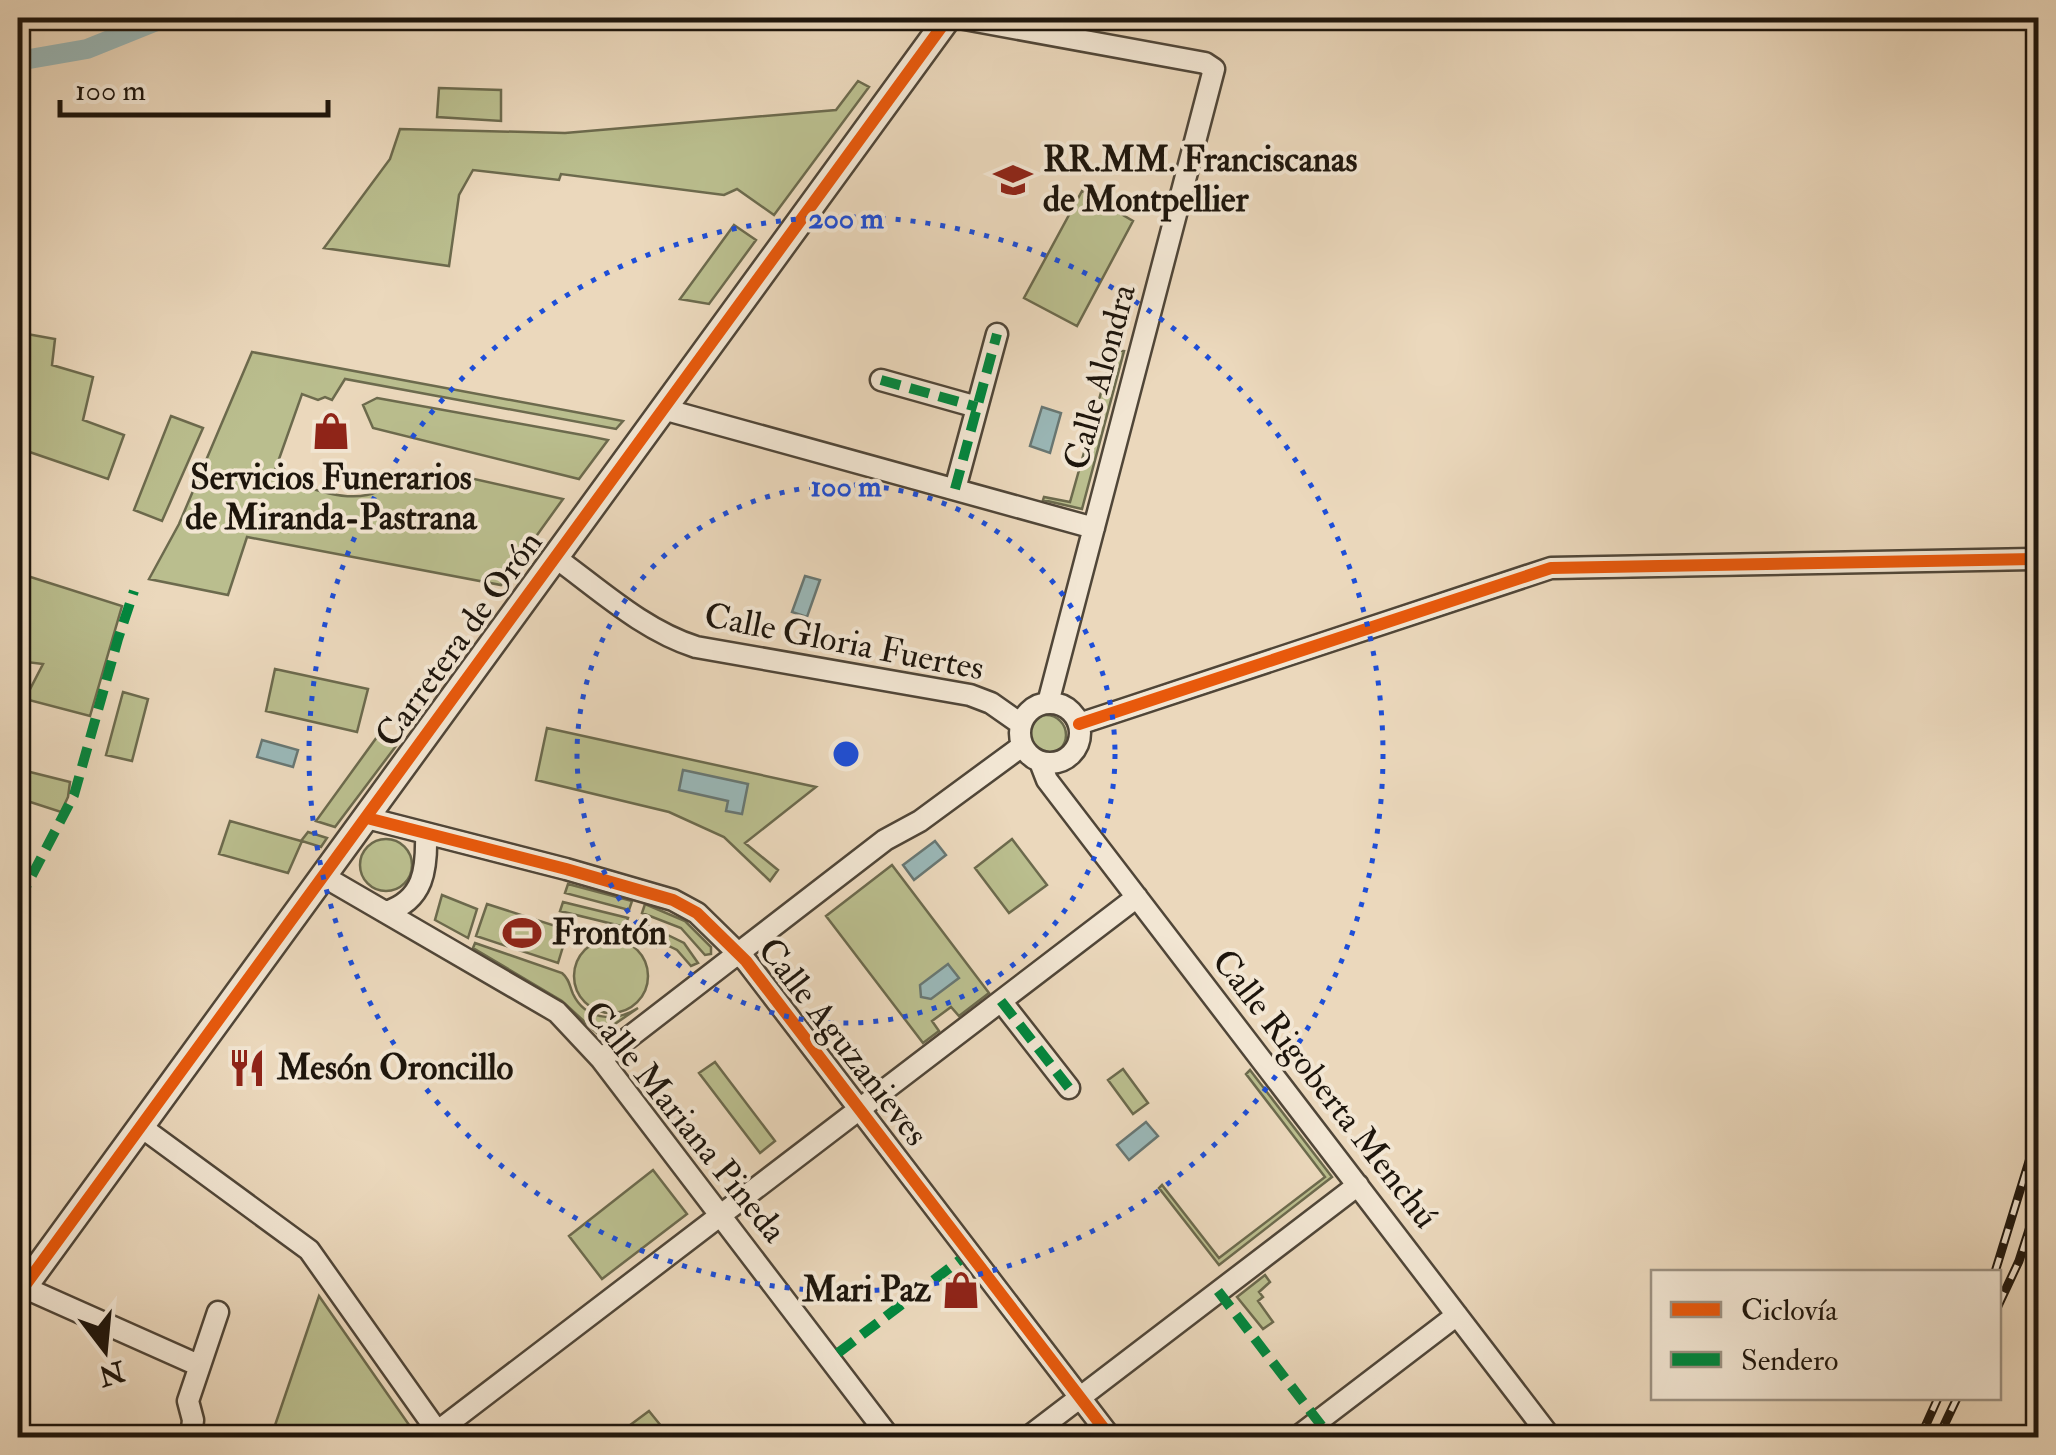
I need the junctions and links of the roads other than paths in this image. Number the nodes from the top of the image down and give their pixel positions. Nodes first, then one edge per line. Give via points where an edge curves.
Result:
1 (948, 18) edge
2 (959, 18) edge
3 (997, 334) dead end
4 (882, 380) dead end
5 (977, 407) junction
6 (663, 409) junction
7 (957, 480) junction
8 (1094, 528) junction
9 (556, 558) junction
10 (2038, 559) edge
11 (1048, 703) junction
12 (1079, 724) junction
13 (1021, 735) junction
14 (1044, 771) junction
15 (367, 818) junction
16 (426, 834) junction
17 (324, 876) junction
18 (1137, 897) junction
19 (386, 912) junction
20 (738, 953) junction
21 (1001, 1000) junction
22 (601, 1059) junction
23 (1068, 1088) dead end
24 (858, 1110) junction
25 (140, 1126) junction
26 (1358, 1185) junction
27 (720, 1215) junction
28 (20, 1291) edge
29 (218, 1312) dead end
30 (1457, 1315) junction
31 (198, 1365) junction
32 (1079, 1398) junction
33 (1325, 1429) edge
34 (436, 1435) edge
35 (190, 1438) edge
36 (890, 1438) edge
37 (1028, 1438) edge
38 (1110, 1438) edge
39 (1296, 1438) edge
40 (1550, 1438) edge

1 - 6 street, Carretera de Orón
2 - 8 street, Calle Alondra via 1214,69
3 - 5 street
4 - 5 street
5 - 7 street
6 - 7 street
6 - 9 street, Carretera de Orón
7 - 8 street
8 - 11 street, Calle Alondra
9 - 13 street, Calle Gloria Fuertes via 677,641 970,694 991,703
9 - 15 street, Carretera de Orón
10 - 12 street via 1551,568
11 - 12 street via 1064,706
11 - 13 street via 1031,710
12 - 14 street via 1079,743 1068,758
13 - 14 street
13 - 20 street via 920,822 886,840
14 - 18 street, Calle Rigoberta Menchú
15 - 16 street, Calle Aguzanieves
15 - 17 street, Carretera de Orón
16 - 19 street via 424,880 408,902
16 - 20 street, Calle Aguzanieves via 672,900
17 - 19 street, Calle Mariana Pineda
17 - 25 street, Carretera de Orón
18 - 21 street
18 - 26 street, Calle Rigoberta Menchú
19 - 22 street, Calle Mariana Pineda via 557,1012
20 - 22 street
20 - 24 street, Calle Aguzanieves
21 - 23 street
21 - 24 street
22 - 27 street, Calle Mariana Pineda
24 - 27 street
24 - 32 street, Calle Aguzanieves
25 - 28 street, Carretera de Orón
25 - 34 street via 319,1260
26 - 30 street, Calle Rigoberta Menchú
26 - 32 street
27 - 34 street
27 - 36 street, Calle Mariana Pineda
28 - 31 street, Carretera de Orón
29 - 31 street
30 - 33 street
30 - 40 street, Calle Rigoberta Menchú
31 - 35 street via 188,1401
32 - 37 street
32 - 38 street, Calle Aguzanieves
33 - 39 street

